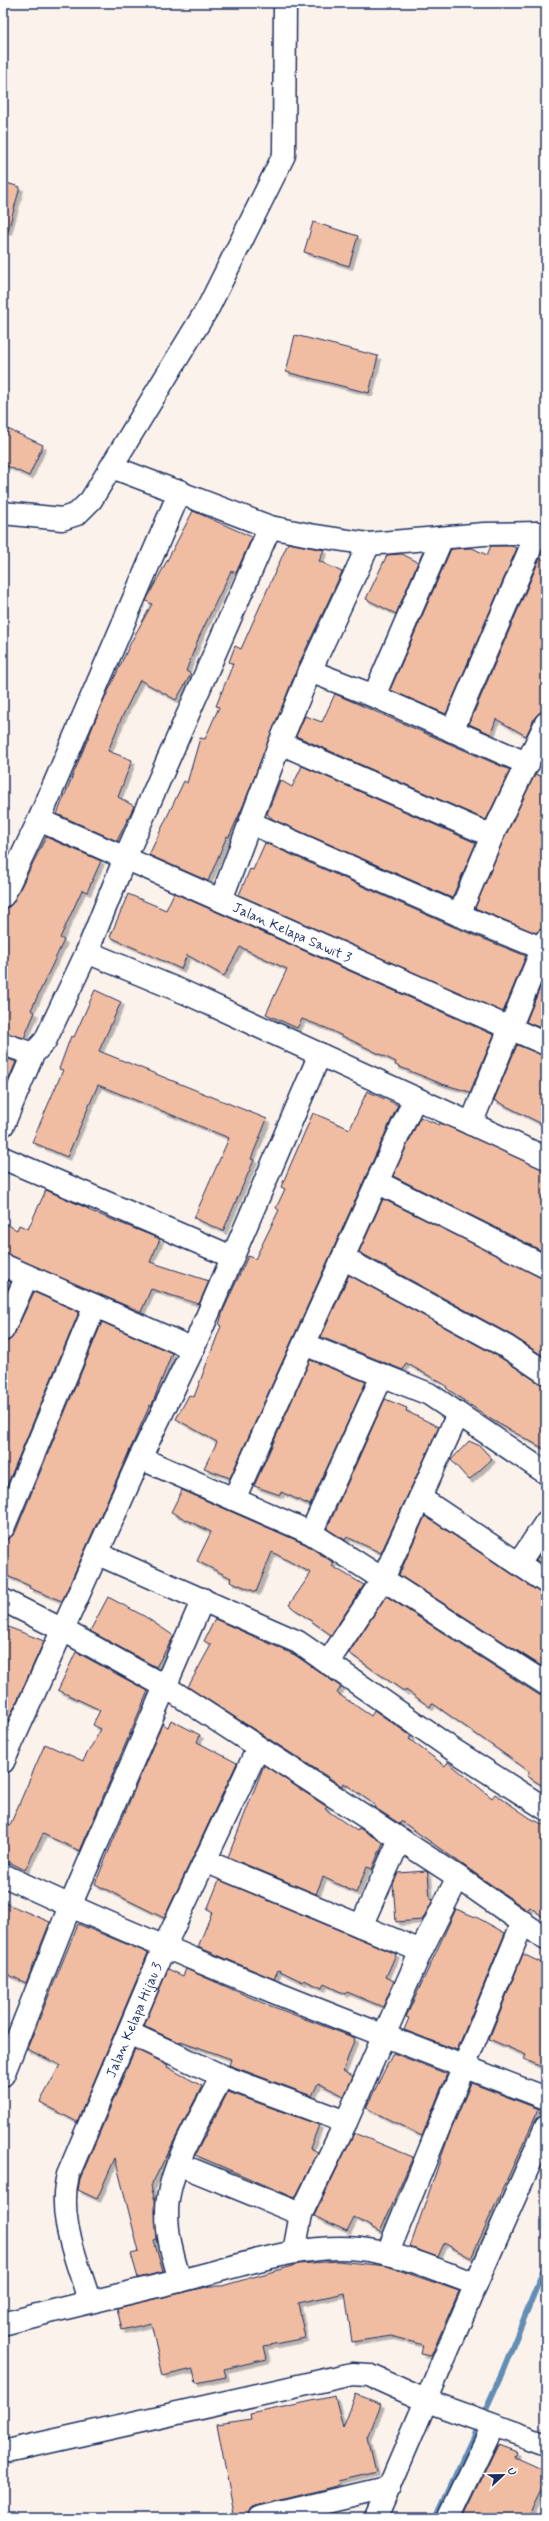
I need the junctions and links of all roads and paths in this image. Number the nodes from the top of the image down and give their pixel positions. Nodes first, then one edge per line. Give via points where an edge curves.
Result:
1 (285, 3) edge
2 (112, 467) junction
3 (180, 491) junction
4 (3, 513) edge
5 (270, 527) junction
6 (542, 534) edge
7 (442, 538) junction
8 (369, 544) junction
9 (310, 671) junction
10 (374, 696) junction
11 (546, 723) edge
12 (452, 731) junction
13 (280, 744) junction
14 (528, 764) junction
15 (39, 820) junction
16 (251, 823) junction
17 (492, 836) junction
18 (125, 858) junction
19 (3, 896) edge
20 (221, 900) junction
21 (459, 915) junction
22 (545, 946) edge
23 (87, 952) junction
24 (510, 1028) junction
25 (3, 1044) edge
26 (546, 1044) edge
27 (33, 1054) junction
28 (320, 1054) junction
29 (415, 1098) junction
30 (471, 1124) junction
31 (3, 1125) edge
32 (3, 1158) edge
33 (546, 1158) edge
34 (377, 1182) junction
35 (232, 1257) junction
36 (343, 1258) junction
37 (3, 1266) edge
38 (546, 1267) edge
39 (27, 1276) junction
40 (95, 1306) junction
41 (3, 1330) edge
42 (304, 1344) junction
43 (193, 1349) junction
44 (546, 1373) edge
45 (382, 1376) junction
46 (458, 1414) junction
47 (140, 1458) junction
48 (546, 1473) edge
49 (420, 1498) junction
50 (234, 1499) junction
51 (546, 1522) edge
52 (3, 1528) edge
53 (311, 1533) junction
54 (98, 1554) junction
55 (519, 1562) junction
56 (383, 1580) junction
57 (546, 1582) edge
58 (203, 1599) junction
59 (3, 1600) edge
60 (64, 1630) junction
61 (328, 1662) junction
62 (546, 1684) edge
63 (166, 1687) junction
64 (258, 1748) junction
65 (3, 1762) edge
66 (546, 1809) edge
67 (400, 1839) junction
68 (205, 1861) junction
69 (3, 1875) edge
70 (458, 1877) junction
71 (70, 1906) junction
72 (524, 1922) junction
73 (361, 1926) junction
74 (546, 1939) edge
75 (165, 1945) junction
76 (421, 1951) junction
77 (129, 2033) junction
78 (382, 2036) junction
79 (464, 2066) junction
80 (3, 2075) edge
81 (222, 2076) junction
82 (546, 2098) edge
83 (346, 2122) junction
84 (546, 2127) edge
85 (178, 2164) junction
86 (301, 2214) junction
87 (294, 2252) junction
88 (388, 2252) junction
89 (180, 2281) junction
90 (476, 2284) junction
91 (89, 2300) junction
92 (3, 2324) edge
93 (432, 2403) junction
94 (487, 2423) junction
95 (546, 2444) edge
96 (3, 2452) edge
97 (390, 2487) junction
98 (259, 2518) edge
99 (376, 2518) edge
100 (449, 2518) edge

1 - 2 street via 284,155 210,306
2 - 3 street
2 - 4 street via 91,500 72,517 62,519
3 - 5 street
3 - 15 street
5 - 8 street
5 - 18 street
6 - 7 street
6 - 12 street
7 - 8 street
7 - 10 street
8 - 9 street
9 - 10 street
9 - 13 street
10 - 12 street
11 - 14 street
12 - 14 street
13 - 16 street
13 - 17 street
14 - 17 street
15 - 18 street, Jalan Kelapa Sawit 3
15 - 19 street
16 - 20 street
16 - 21 street
17 - 21 street
18 - 20 street, Jalan Kelapa Sawit 3
18 - 23 street
20 - 24 street, Jalan Kelapa Sawit 3
21 - 22 street
22 - 24 street
23 - 27 street via 45,1041
23 - 28 street via 186,993
24 - 26 street, Jalan Kelapa Sawit 3
24 - 30 street
25 - 27 street
27 - 31 street
28 - 29 street
28 - 35 street
29 - 30 street
29 - 34 street
30 - 33 street
32 - 35 street
34 - 36 street
34 - 38 street
35 - 43 street
36 - 42 street
36 - 44 street via 507,1347
37 - 39 street
39 - 40 street
39 - 41 street
40 - 43 street
40 - 52 street
42 - 45 street
42 - 50 street
43 - 47 street
45 - 46 street via 429,1394
45 - 53 street
46 - 48 street
46 - 49 street
47 - 50 street
47 - 54 street
49 - 55 street
49 - 56 street
50 - 53 street
51 - 55 street
53 - 56 street
54 - 58 street
54 - 60 street
55 - 57 street
56 - 61 street
56 - 62 street
58 - 61 street via 298,1642
58 - 63 street
59 - 60 street
60 - 63 street
60 - 65 street
61 - 66 street via 452,1749
63 - 64 street
63 - 71 street
64 - 67 street
64 - 68 street, Jalan Kelapa Hijau 3
67 - 70 street
67 - 73 street
68 - 73 street
68 - 75 street, Jalan Kelapa Hijau 3
69 - 71 street
70 - 72 street
70 - 76 street
71 - 75 street
71 - 80 street
72 - 74 street
72 - 79 street
73 - 76 street
75 - 77 street, Jalan Kelapa Hijau 3
75 - 78 street
76 - 78 street
77 - 81 street
77 - 91 street, Jalan Kelapa Hijau 3 via 63,2192 68,2229
78 - 79 street
78 - 83 street
79 - 82 street
79 - 88 street
81 - 83 street
81 - 85 street
83 - 86 street
84 - 90 street
85 - 86 street
85 - 89 street via 169,2193 167,2210 170,2249
86 - 87 street
87 - 88 street via 358,2248
87 - 89 street
88 - 90 street
89 - 91 street
90 - 93 street
91 - 92 street
93 - 94 street
93 - 96 street via 369,2375 352,2374
93 - 97 street
94 - 95 street
94 - 100 street
97 - 98 street
97 - 99 street

